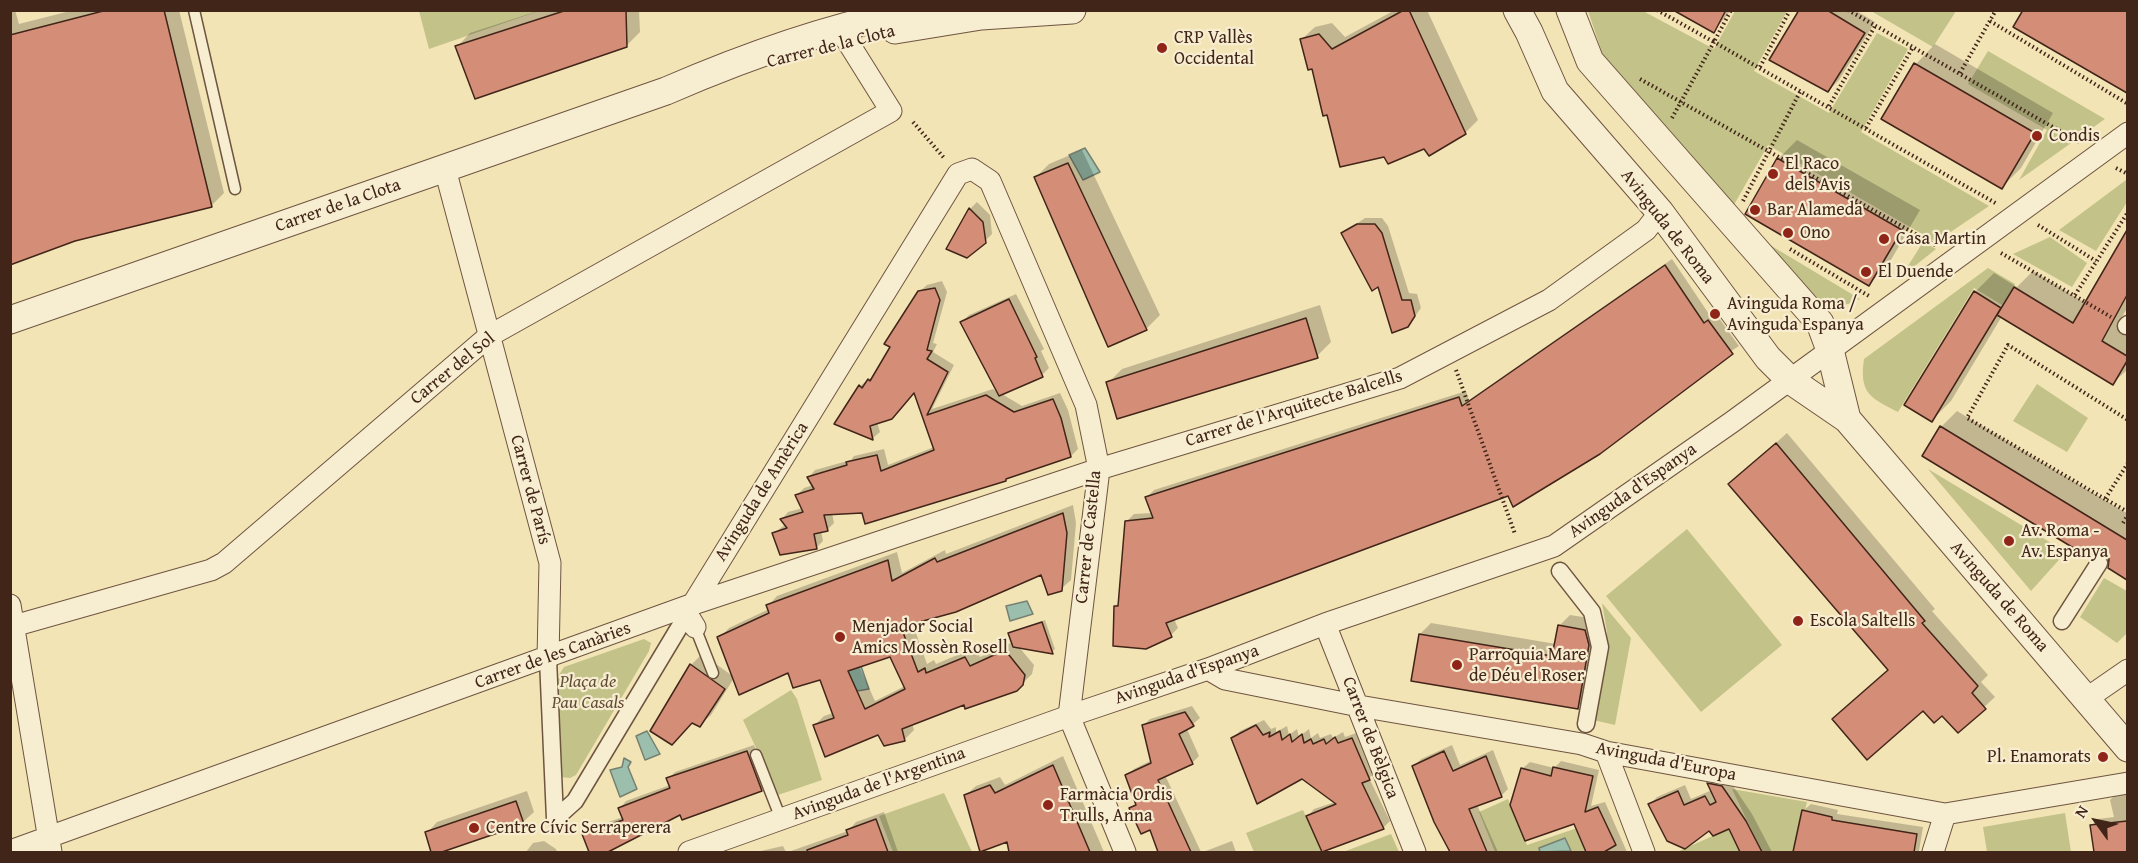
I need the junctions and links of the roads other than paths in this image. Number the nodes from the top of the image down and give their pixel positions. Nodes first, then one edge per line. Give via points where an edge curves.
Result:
1 (194, 10) edge
2 (919, 10) edge
3 (1072, 10) edge
4 (1517, 10) edge
5 (1570, 10) edge
6 (846, 39) junction
7 (666, 91) junction
8 (2127, 133) edge
9 (445, 169) junction
10 (972, 169) joint
11 (235, 189) dead end
12 (1660, 212) junction
13 (10, 320) edge
14 (489, 336) junction
15 (1830, 350) junction
16 (1790, 380) junction
17 (1847, 419) junction
18 (1099, 469) junction
19 (2099, 563) dead end
20 (1560, 571) dead end
21 (10, 604) edge
22 (692, 615) junction
23 (2062, 621) dead end
24 (1325, 624) junction
25 (13, 627) edge
26 (548, 659) junction
27 (1208, 669) junction
28 (2127, 670) edge
29 (713, 673) dead end
30 (2086, 699) junction
31 (1359, 706) junction
32 (1070, 716) junction
33 (1586, 724) dead end
34 (2127, 748) edge
35 (1606, 752) junction
36 (756, 755) dead end
37 (2127, 783) edge
38 (1945, 814) junction
39 (555, 819) joint
40 (781, 819) junction
41 (50, 845) edge
42 (10, 851) edge
43 (689, 852) edge
44 (1125, 852) edge
45 (1415, 852) edge
46 (1644, 852) edge
47 (1933, 852) edge

1 - 11 lane
2 - 7 street, Carrer de la Clota via 822,33
3 - 6 street, Carrer de la Clota via 981,16
4 - 12 street, Avinguda de Roma via 1555,92
5 - 15 street, Avinguda de Roma via 1590,62 1820,323
6 - 7 street, Carrer de la Clota via 720,79
6 - 14 street, Carrer del Sol via 891,111
7 - 9 street, Carrer de la Clota
8 - 15 street, Avinguda d'Espanya
9 - 13 street, Carrer de la Clota
9 - 14 street, Carrer de París
10 - 18 street, Carrer de Castella via 990,180 1086,405
10 - 22 street, Avinguda de Amèrica via 958,174
12 - 16 street, Avinguda de Roma via 1733,312
12 - 18 street, Carrer de l'Arquitecte Balcells via 1646,230 1549,300 1400,378
14 - 25 street, Carrer del Sol via 224,563
14 - 26 street, Carrer de París via 550,563
15 - 16 street, Avinguda d'Espanya
15 - 17 street, Avinguda de Roma
16 - 17 street, Avinguda de Roma
16 - 24 street, Avinguda d'Espanya via 1554,546
17 - 30 street, Avinguda de Roma
18 - 22 street, Carrer de les Canàries
18 - 32 street, Carrer de Castella
19 - 23 street
20 - 33 street via 1593,612 1600,647
21 - 25 street
22 - 26 street, Carrer de les Canàries
22 - 29 lane
22 - 39 street, Avinguda de Amèrica via 575,801
24 - 27 street, Avinguda d'Espanya
24 - 31 street, Carrer de Bèlgica
25 - 41 street
26 - 39 street, Carrer de París
26 - 41 street, Carrer de les Canàries
27 - 31 street, Avinguda d'Europa via 1225,679
27 - 32 street, Avinguda d'Espanya
28 - 30 street
30 - 34 street, Avinguda de Roma
31 - 35 street, Avinguda d'Europa via 1582,744
31 - 45 street, Carrer de Bèlgica
32 - 40 street, Avinguda de l'Argentina
32 - 44 street, Carrer de Castella
35 - 38 street, Avinguda d'Europa
35 - 46 street
36 - 40 lane
37 - 38 street, Avinguda d'Europa
38 - 47 street
40 - 43 street, Avinguda de l'Argentina
41 - 42 street, Carrer de les Canàries

